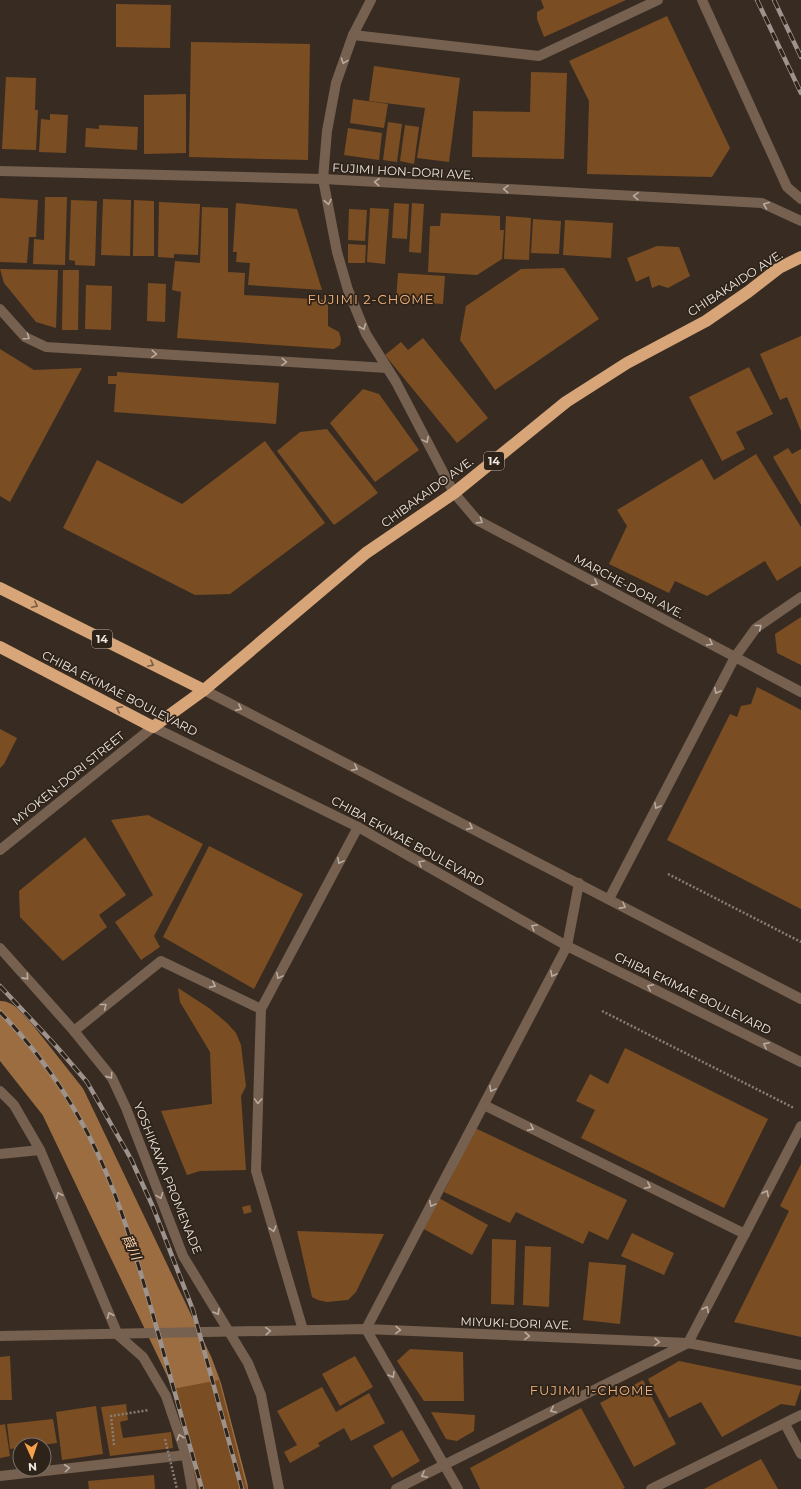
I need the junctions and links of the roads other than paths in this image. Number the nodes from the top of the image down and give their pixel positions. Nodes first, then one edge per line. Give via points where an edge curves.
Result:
1 (371, 0) edge
2 (658, 0) edge
3 (702, 0) edge
4 (353, 35) junction
5 (0, 171) edge
6 (323, 180) junction
7 (801, 200) edge
8 (801, 221) edge
9 (801, 257) edge
10 (0, 309) edge
11 (387, 368) junction
12 (454, 493) junction
13 (0, 588) edge
14 (801, 597) edge
15 (0, 647) edge
16 (735, 657) junction
17 (204, 690) junction
18 (801, 692) edge
19 (153, 726) junction
20 (358, 827) junction
21 (0, 850) edge
22 (579, 883) junction
23 (608, 899) junction
24 (567, 946) junction
25 (0, 948) edge
26 (801, 999) edge
27 (261, 1008) junction
28 (74, 1031) junction
29 (801, 1062) edge
30 (0, 1090) edge
31 (484, 1105) junction
32 (801, 1126) edge
33 (40, 1150) junction
34 (0, 1154) edge
35 (745, 1234) junction
36 (366, 1329) junction
37 (303, 1330) junction
38 (229, 1332) junction
39 (118, 1335) junction
40 (0, 1336) edge
41 (688, 1343) junction
42 (801, 1366) edge
43 (801, 1415) edge
44 (785, 1424) junction
45 (801, 1454) edge
46 (186, 1455) junction
47 (444, 1465) junction
48 (0, 1476) edge
49 (192, 1489) edge
50 (279, 1489) edge
51 (396, 1489) edge
52 (458, 1489) edge
53 (651, 1489) edge

1 - 4 street, MARCHE-DORI AVE.
2 - 4 street via 539,56
3 - 7 street via 787,186
4 -> 6 street, MARCHE-DORI AVE. via 336,83 327,131
5 - 6 street, FUJIMI HON-DORI AVE.
8 -> 6 street, FUJIMI HON-DORI AVE. via 762,203
6 -> 11 street, MARCHE-DORI AVE. via 337,252 348,290 366,334
9 - 12 highway, CHIBAKAIDO AVE. / 14 via 779,268 706,321 627,363 566,402
10 -> 11 street via 25,337 46,347
11 -> 12 street, MARCHE-DORI AVE.
12 -> 16 street, MARCHE-DORI AVE. via 477,520
12 - 17 highway, CHIBAKAIDO AVE. / 14 via 366,553
13 -> 17 highway, 14
16 -> 14 street via 756,628
19 -> 15 highway, CHIBA EKIMAE BOULEVARD
16 - 18 street, MARCHE-DORI AVE.
16 -> 23 street
17 - 19 highway, 14
17 -> 22 street
19 - 20 street, CHIBA EKIMAE BOULEVARD
19 - 21 street, MYOKEN-DORI STREET
24 -> 20 street, CHIBA EKIMAE BOULEVARD
20 -> 27 street
22 - 23 street
22 - 24 street
23 -> 26 street
29 -> 24 street, CHIBA EKIMAE BOULEVARD
24 -> 31 street
25 -> 28 street, YOSHIKAWA PROMENADE
28 -> 27 street via 161,961
27 -> 37 street via 256,1171
28 -> 38 street, YOSHIKAWA PROMENADE via 112,1078 184,1256
30 - 33 street via 14,1105
31 -> 35 street
31 -> 36 street
35 -> 32 street
33 - 34 street
39 -> 33 street
41 -> 35 street
36 - 37 street, MIYUKI-DORI AVE.
36 -> 41 street, MIYUKI-DORI AVE.
36 -> 47 street
38 -> 37 street, MIYUKI-DORI AVE.
38 - 39 street, MIYUKI-DORI AVE.
38 - 50 street, YOSHIKAWA PROMENADE via 248,1363 262,1395
39 - 40 street, MIYUKI-DORI AVE.
46 -> 39 street via 166,1396 143,1357
41 - 42 street, MIYUKI-DORI AVE.
41 -> 47 street
43 - 44 street
44 - 45 street
44 - 53 street
48 -> 46 street
46 - 49 street
47 -> 51 street
47 - 52 street

